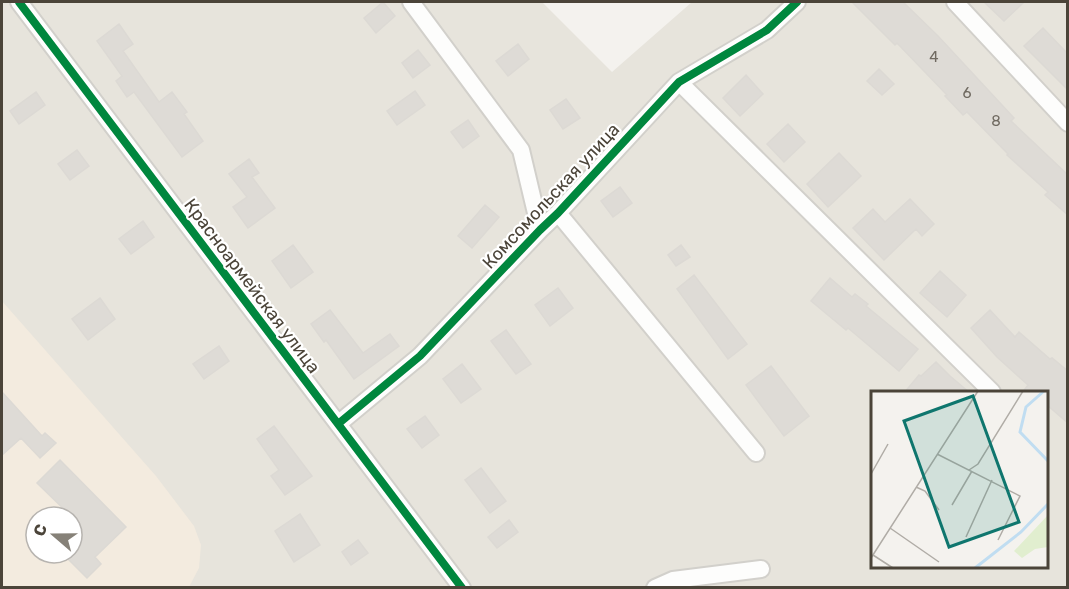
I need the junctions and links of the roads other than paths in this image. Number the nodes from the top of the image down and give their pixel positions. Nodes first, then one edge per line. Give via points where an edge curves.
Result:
1 (20, 2) edge
2 (411, 2) edge
3 (796, 2) edge
4 (955, 2) edge
5 (679, 82) junction
6 (1068, 123) edge
7 (558, 213) junction
8 (540, 230) junction
9 (990, 391) edge
10 (338, 424) junction
11 (756, 453) dead end
12 (761, 569) dead end
13 (462, 588) edge
14 (655, 588) edge

1 - 10 street, Красноармейская улица
2 - 8 street, Комсомольская улица via 521,150
3 - 5 street, Комсомольская улица via 767,30
4 - 6 street
5 - 7 street, Комсомольская улица
5 - 9 street
7 - 8 street, Комсомольская улица
7 - 11 street, Комсомольская улица
8 - 10 street, Комсомольская улица via 420,357
10 - 13 street, Красноармейская улица
12 - 14 street via 673,580

